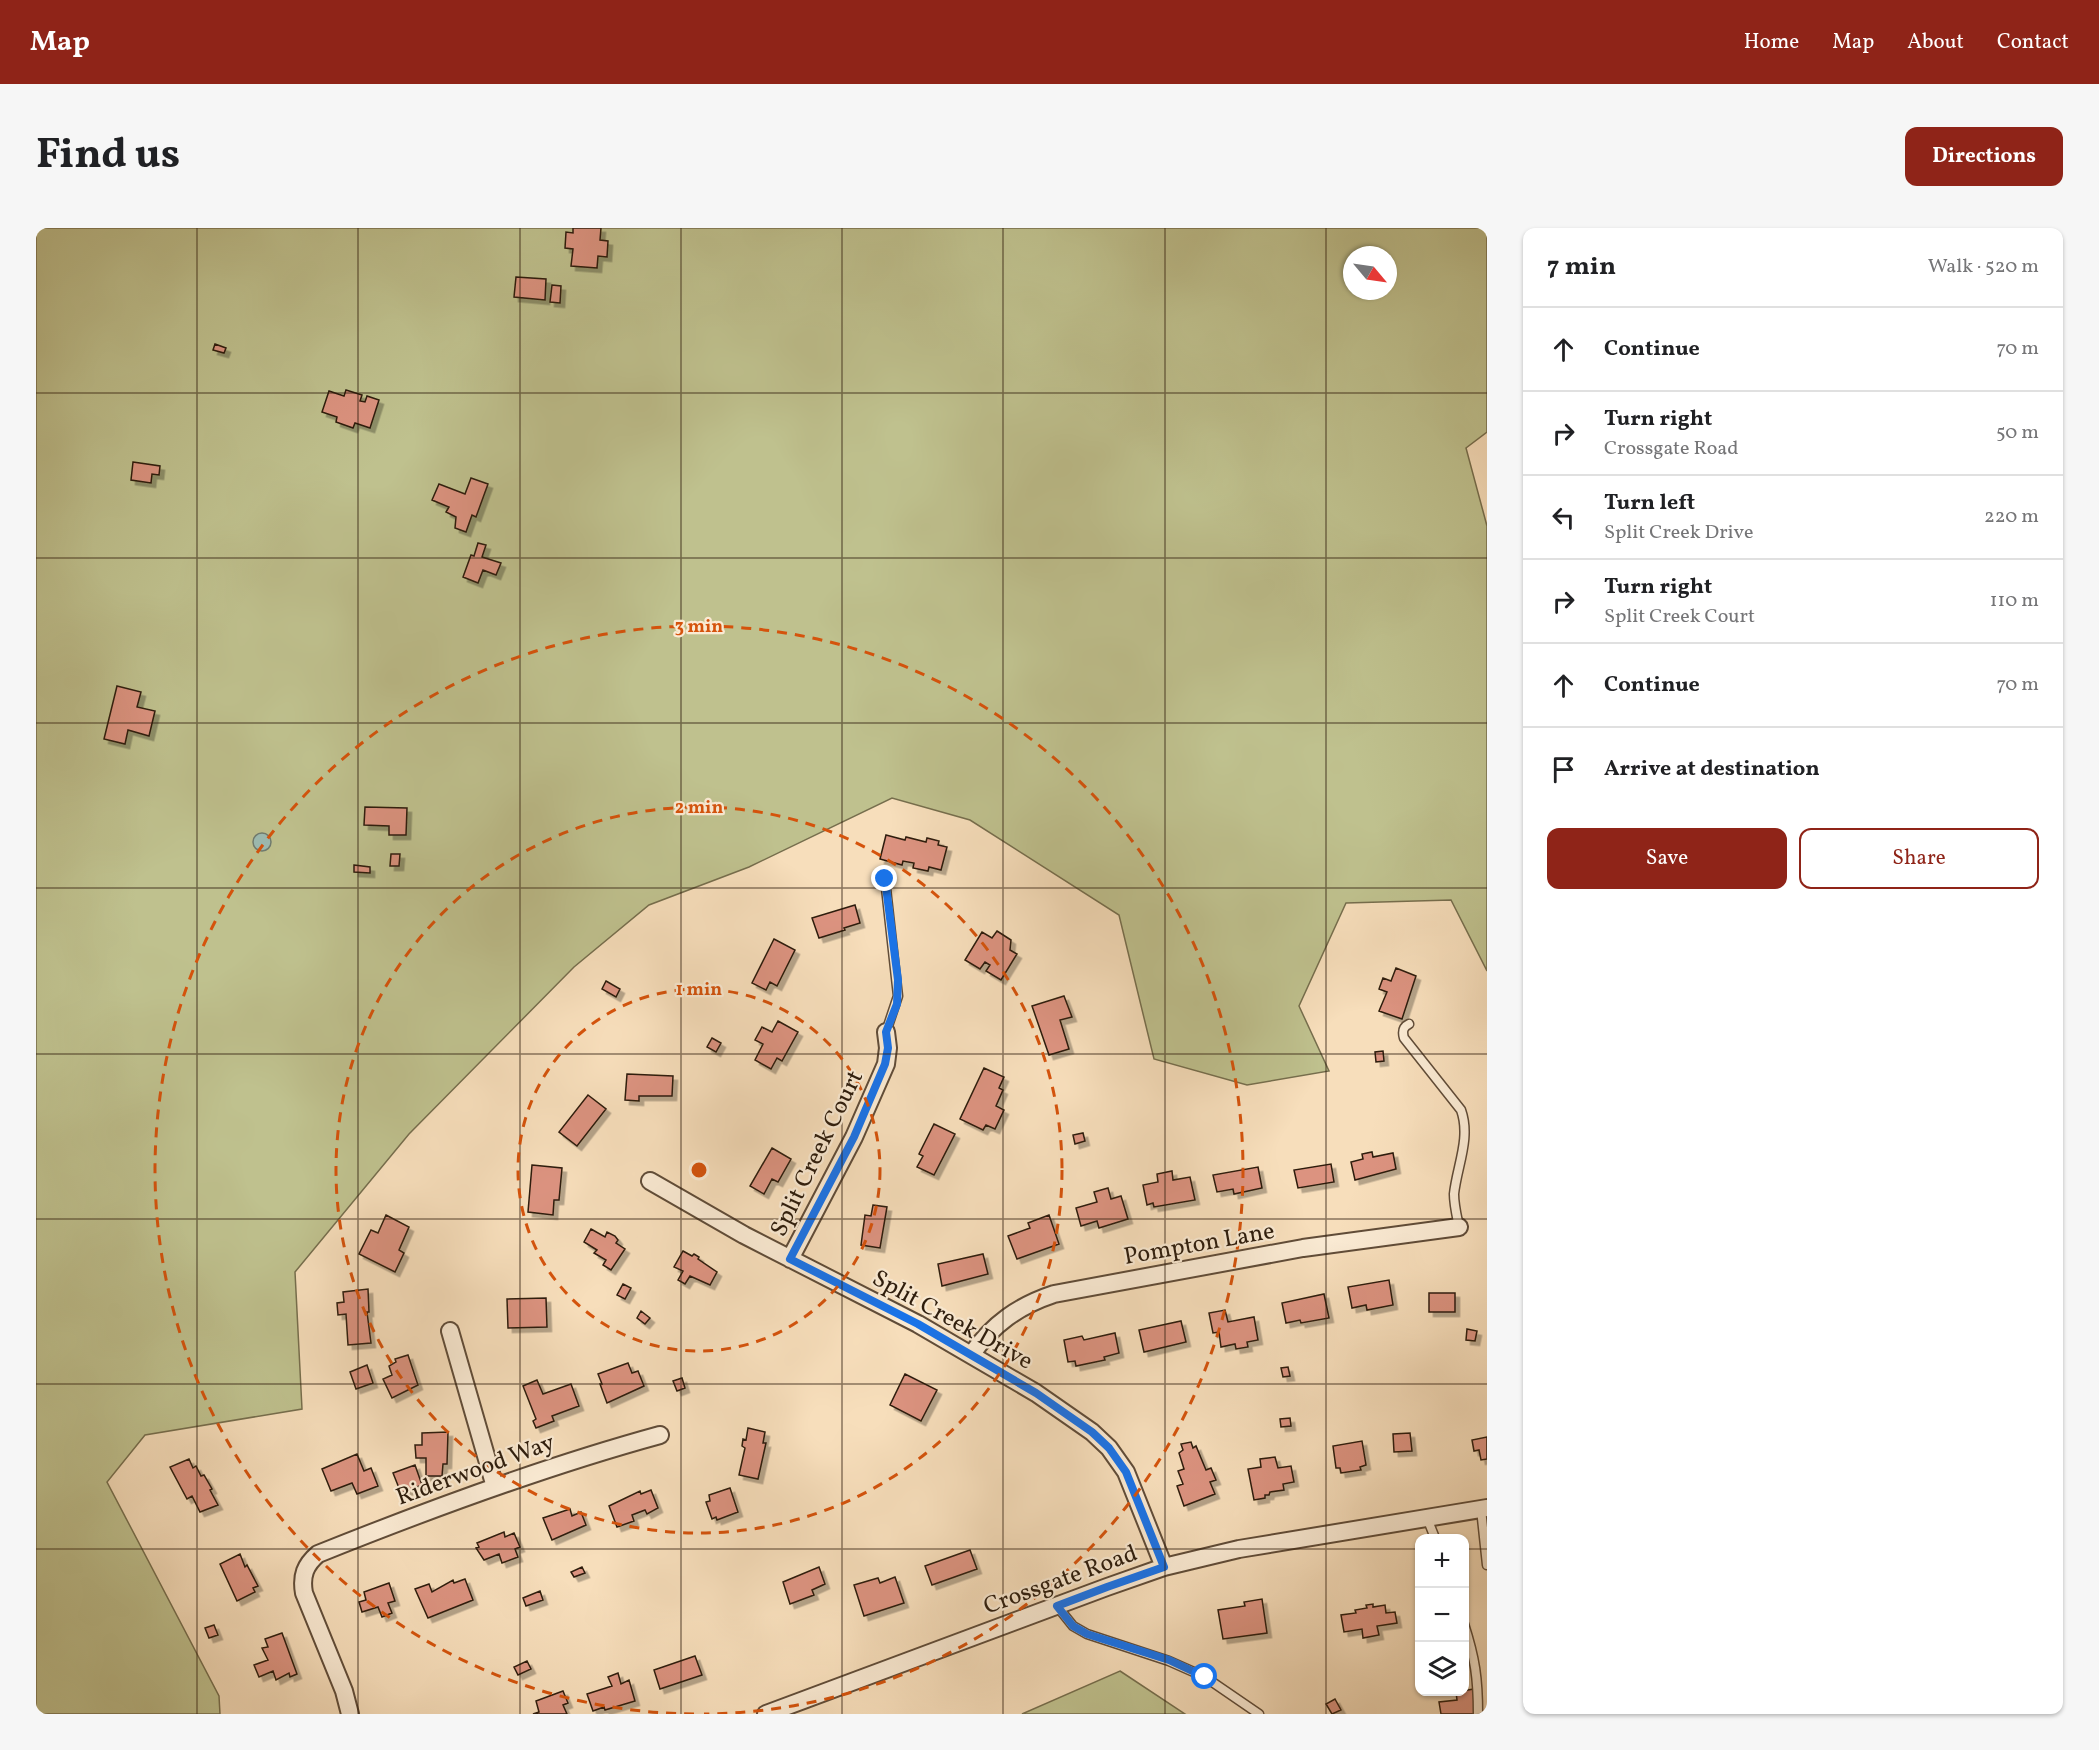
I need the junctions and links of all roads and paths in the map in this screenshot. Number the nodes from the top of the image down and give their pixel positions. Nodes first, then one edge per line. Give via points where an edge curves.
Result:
1 (885, 879) dead end
2 (1409, 1024) dead end
3 (886, 1032) joint
4 (650, 1181) dead end
5 (1459, 1227) joint
6 (790, 1259) junction
7 (450, 1331) dead end
8 (971, 1355) junction
9 (660, 1434) dead end
10 (495, 1487) junction
11 (1484, 1509) edge
12 (1427, 1518) junction
13 (1433, 1534) edge
14 (1487, 1566) edge
15 (1164, 1567) junction
16 (1057, 1606) junction
17 (1469, 1638) edge
18 (777, 1712) edge
19 (351, 1714) edge
20 (1259, 1714) edge
21 (1478, 1714) edge

1 - 3 lane via 898,980 898,996
2 - 5 lane via 1402,1032 1404,1038 1461,1110 1465,1121 1454,1196
3 - 6 street, Split Creek Court via 888,1048 881,1075 854,1137
4 - 6 street, Split Creek Drive
5 - 8 street, Pompton Lane via 1303,1248 1054,1294 1014,1311 996,1324
6 - 8 street, Split Creek Drive
7 - 10 street
8 - 15 street, Split Creek Drive via 1052,1403 1109,1448 1126,1472
9 - 10 street, Riderwood Way
10 - 19 street, Riderwood Way via 318,1554 304,1571 304,1593
11 - 12 street, Crossgate Road
11 - 14 lane
12 - 13 lane
12 - 15 street, Crossgate Road via 1239,1549
15 - 16 street, Crossgate Road
16 - 18 street, Crossgate Road
16 - 20 lane via 1073,1626 1087,1634 1169,1660 1205,1677
17 - 21 lane via 1475,1655

